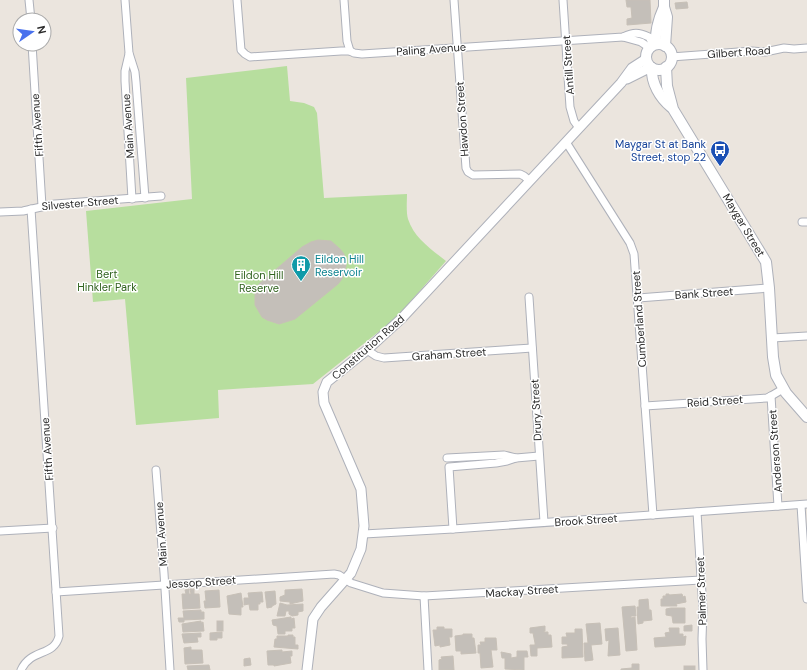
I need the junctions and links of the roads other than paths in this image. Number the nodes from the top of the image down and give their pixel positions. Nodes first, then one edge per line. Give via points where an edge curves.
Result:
1 (30, 0) edge
2 (125, 0) edge
3 (237, 0) edge
4 (344, 0) edge
5 (454, 0) edge
6 (563, 0) edge
7 (664, 4) edge
8 (31, 12) edge
9 (566, 40) junction
10 (656, 46) junction
11 (457, 47) junction
12 (807, 48) edge
13 (350, 51) junction
14 (32, 52) edge
15 (129, 54) junction
16 (671, 57) junction
17 (650, 65) junction
18 (666, 68) junction
19 (673, 108) junction
20 (579, 128) junction
21 (566, 142) junction
22 (530, 181) junction
23 (161, 196) dead end
24 (145, 198) junction
25 (132, 199) junction
26 (42, 206) junction
27 (31, 209) junction
28 (0, 212) edge
29 (769, 288) junction
30 (529, 297) dead end
31 (638, 298) junction
32 (807, 336) edge
33 (772, 338) junction
34 (532, 348) junction
35 (367, 350) junction
36 (783, 389) junction
37 (771, 396) junction
38 (646, 406) junction
39 (807, 417) edge
40 (539, 456) junction
41 (156, 470) dead end
42 (804, 504) edge
43 (778, 506) junction
44 (697, 512) junction
45 (653, 515) junction
46 (544, 522) junction
47 (52, 528) junction
48 (453, 529) junction
49 (0, 531) edge
50 (364, 534) junction
51 (345, 579) junction
52 (701, 580) junction
53 (164, 585) junction
54 (56, 592) junction
55 (424, 596) junction
56 (807, 599) edge
57 (21, 670) edge
58 (170, 670) edge
59 (307, 670) edge
60 (428, 670) edge
61 (703, 670) edge

1 - 8 street
2 - 15 street, Main Avenue
3 - 13 street, Paling Avenue via 240,44 246,56
4 - 13 street
5 - 11 street, Hawdon Street
6 - 9 street, Antill Street
7 - 10 main road via 655,36
9 - 10 street, Paling Avenue via 623,37
9 - 11 street, Paling Avenue
9 - 20 street, Antill Street via 571,113
10 - 16 main road via 670,51
10 - 17 main road via 646,55
11 - 13 street, Paling Avenue via 362,54
11 - 22 street, Hawdon Street via 467,170 476,176 520,174
12 - 16 street, Gilbert Road
14 - 26 street, Fifth Avenue
15 - 24 street, Main Avenue via 135,72
15 - 25 street, Main Avenue via 126,81
16 - 18 main road
17 - 18 main road via 659,70
17 - 19 main road, Maygar Street via 658,91 665,102
17 - 20 street, Constitution Road via 621,83
18 - 19 main road, Maygar Street via 667,86
19 - 29 main road, Maygar Street via 763,256
20 - 21 street, Constitution Road
21 - 22 street, Constitution Road
21 - 31 street, Cumberland Street via 632,248
22 - 35 street, Constitution Road via 402,318
23 - 24 street, Silvester Street
24 - 25 street, Silvester Street
25 - 26 street, Silvester Street
26 - 27 street, Silvester Street
27 - 28 street, Silvester Street
27 - 47 street, Fifth Avenue
29 - 31 street, Bank Street
29 - 33 main road, Maygar Street
30 - 34 street, Drury Street
31 - 38 street, Cumberland Street
32 - 33 street
33 - 36 main road, Maygar Street via 774,366
34 - 35 street, Graham Street via 384,358
34 - 40 street, Drury Street
35 - 50 street, Constitution Road via 327,382 323,396 361,489
36 - 37 street, Reid Street
36 - 39 main road, Maygar Street
37 - 38 street, Reid Street
37 - 43 street, Anderson Street
38 - 45 street, Cumberland Street
40 - 46 street, Drury Street
40 - 48 street via 516,458 504,455 447,463
41 - 53 street, Main Avenue
42 - 43 street, Brook Street
42 - 56 street
43 - 44 street, Brook Street
44 - 45 street, Brook Street
44 - 52 street, Palmer Street
45 - 46 street, Brook Street
46 - 48 street, Brook Street
47 - 49 street
47 - 54 street, Fifth Avenue
48 - 50 street, Brook Street
50 - 51 street, Constitution Road via 357,562
51 - 53 street, Jessop Street via 334,574
51 - 55 street, Mackay Street via 383,593
51 - 59 street, Constitution Road via 313,619
52 - 55 street, Mackay Street
52 - 61 street, Palmer Street
53 - 54 street, Jessop Street
53 - 58 street, Main Avenue
54 - 57 street, Fifth Avenue via 59,632 57,643 31,658
55 - 60 street

